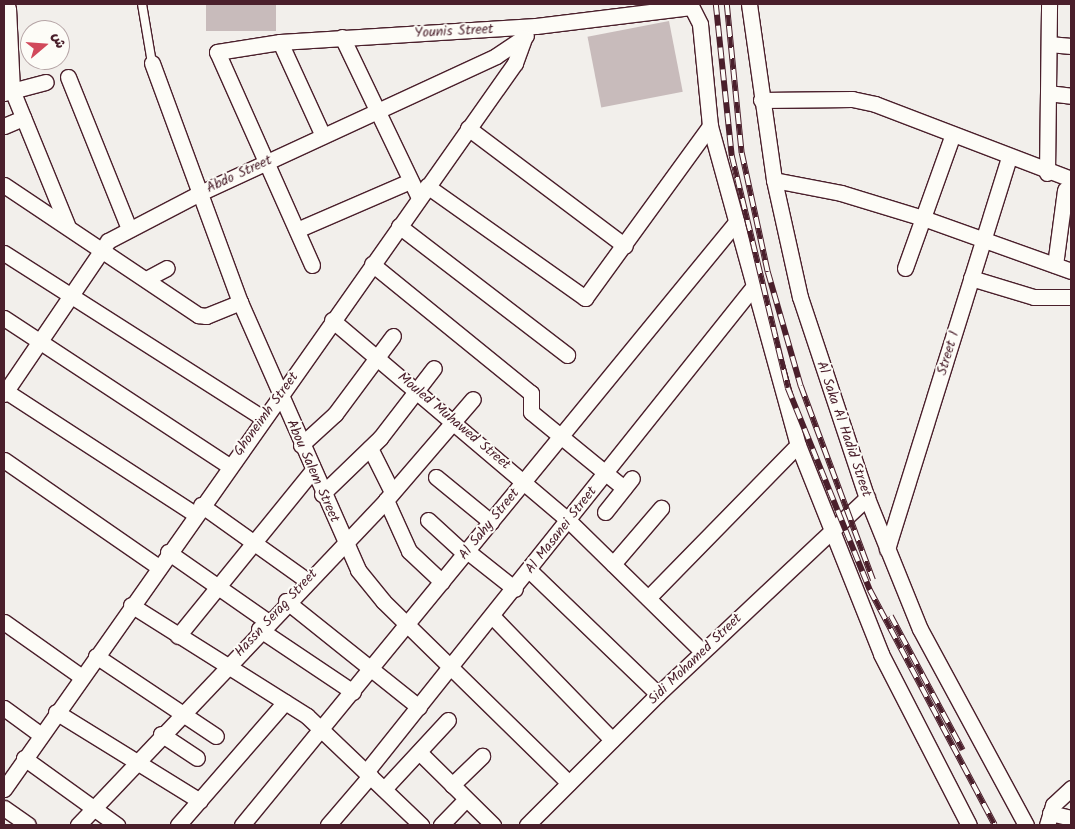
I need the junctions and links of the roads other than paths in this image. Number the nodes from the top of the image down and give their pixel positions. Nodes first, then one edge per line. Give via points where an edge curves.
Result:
1 (142, 4) edge
2 (749, 4) edge
3 (1049, 4) edge
4 (690, 5) edge
5 (8, 8) dead end
6 (536, 26) junction
7 (342, 37) junction
8 (524, 38) junction
9 (280, 42) junction
10 (1049, 44) junction
11 (1071, 46) edge
12 (152, 63) joint
13 (68, 77) dead end
14 (46, 82) dead end
15 (8, 91) edge
16 (1048, 93) junction
17 (1071, 96) edge
18 (761, 100) junction
19 (377, 111) junction
20 (23, 118) junction
21 (4, 126) edge
22 (710, 126) junction
23 (468, 128) junction
24 (953, 134) junction
25 (322, 136) junction
26 (1009, 158) junction
27 (266, 162) junction
28 (1047, 173) junction
29 (774, 180) junction
30 (410, 181) junction
31 (1068, 184) edge
32 (4, 185) edge
33 (423, 192) junction
34 (200, 193) junction
35 (923, 218) junction
36 (736, 222) junction
37 (66, 225) junction
38 (399, 226) junction
39 (129, 229) junction
40 (297, 230) junction
41 (983, 239) junction
42 (625, 246) junction
43 (100, 249) junction
44 (4, 253) edge
45 (372, 264) junction
46 (312, 265) dead end
47 (1055, 265) junction
48 (167, 268) dead end
49 (905, 268) dead end
50 (1071, 271) edge
51 (148, 278) junction
52 (971, 278) junction
53 (754, 286) junction
54 (70, 295) junction
55 (1071, 297) edge
56 (240, 302) junction
57 (4, 318) edge
58 (332, 320) junction
59 (393, 336) dead end
60 (39, 341) junction
61 (567, 355) dead end
62 (378, 358) junction
63 (434, 368) dead end
64 (418, 390) junction
65 (4, 392) edge
66 (280, 396) junction
67 (473, 399) dead end
68 (263, 418) junction
69 (456, 421) junction
70 (561, 437) junction
71 (301, 445) junction
72 (798, 445) junction
73 (370, 448) junction
74 (4, 460) edge
75 (229, 466) junction
76 (312, 471) junction
77 (606, 473) junction
78 (436, 477) dead end
79 (524, 481) junction
80 (322, 494) junction
81 (389, 496) junction
82 (867, 498) junction
83 (661, 508) dead end
84 (198, 510) junction
85 (604, 512) dead end
86 (428, 520) dead end
87 (568, 520) junction
88 (491, 522) junction
89 (830, 529) junction
90 (254, 542) junction
91 (344, 542) junction
92 (887, 549) junction
93 (168, 552) junction
94 (466, 553) junction
95 (614, 564) junction
96 (157, 566) junction
97 (529, 570) junction
98 (306, 580) junction
99 (442, 582) junction
100 (218, 587) junction
101 (514, 589) junction
102 (648, 598) junction
103 (286, 601) junction
104 (131, 605) junction
105 (492, 617) junction
106 (4, 622) edge
107 (263, 625) junction
108 (407, 625) junction
109 (178, 636) junction
110 (702, 651) junction
111 (96, 656) junction
112 (226, 666) junction
113 (451, 668) junction
114 (371, 669) junction
115 (82, 677) junction
116 (353, 692) junction
117 (658, 694) junction
118 (285, 702) junction
119 (4, 708) edge
120 (419, 708) junction
121 (56, 712) junction
122 (181, 712) junction
123 (448, 720) dead end
124 (324, 730) junction
125 (161, 734) junction
126 (40, 735) junction
127 (216, 736) dead end
128 (612, 740) junction
129 (419, 752) junction
130 (482, 756) dead end
131 (24, 758) junction
132 (197, 758) dead end
133 (136, 761) junction
134 (368, 774) junction
135 (569, 783) junction
136 (452, 785) junction
137 (4, 788) edge
138 (1071, 788) edge
139 (384, 789) junction
140 (466, 799) junction
141 (200, 801) junction
142 (4, 808) edge
143 (93, 808) junction
144 (1071, 818) edge
145 (1048, 819) edge
146 (248, 823) edge
147 (28, 825) edge
148 (78, 825) edge
149 (117, 825) edge
150 (178, 825) edge
151 (328, 825) edge
152 (421, 825) edge
153 (441, 825) edge
154 (493, 825) edge
155 (527, 825) edge
156 (969, 825) edge
157 (1026, 825) edge

1 - 12 lane
2 - 18 street, Al Saka Al Hadid Street
3 - 10 street
4 - 6 street, Younis Street
4 - 22 street via 700,24
5 - 15 street
6 - 7 street, Younis Street
6 - 8 street, Abdo Street
7 - 9 street, Younis Street
7 - 19 street
8 - 19 street, Abdo Street via 496,56
8 - 23 street, Ghoneimh Street via 515,63
9 - 25 street
9 - 27 street, Younis Street via 217,52
10 - 11 street
10 - 16 street
12 - 34 street, Abou Salem Street
13 - 39 street
14 - 15 street
15 - 20 street
16 - 17 street
16 - 28 street
18 - 24 street via 852,99
18 - 29 street, Al Saka Al Hadid Street
19 - 25 street, Abdo Street
19 - 30 street
20 - 21 street
20 - 37 street
22 - 36 street
22 - 42 street
23 - 33 street, Ghoneimh Street
23 - 42 street
24 - 26 street
24 - 35 street
25 - 27 street, Abdo Street
26 - 28 street
26 - 41 street, Street 1
27 - 34 street, Abdo Street
27 - 40 street
28 - 31 street
29 - 35 street via 841,193
29 - 82 street, Al Saka Al Hadid Street via 800,297
30 - 33 street
30 - 40 street
31 - 47 street
32 - 37 street
33 - 38 street, Ghoneimh Street
33 - 42 street via 579,298 590,295
34 - 39 street, Abdo Street
34 - 56 street, Abou Salem Street
35 - 41 street
35 - 49 street
36 - 53 street
36 - 70 street, Al Sahy Street
37 - 43 street
38 - 45 street, Ghoneimh Street
38 - 61 street
39 - 43 street, Abdo Street
40 - 46 street
41 - 47 street
41 - 52 street, Street 1
43 - 51 street
43 - 54 street, Abdo Street
44 - 54 street
45 - 58 street, Ghoneimh Street
45 - 70 street via 531,393 530,410
47 - 50 street
48 - 51 street
51 - 56 street via 202,316
52 - 55 street via 1034,296
52 - 92 street, Street 1
53 - 72 street
53 - 77 street, Al Masanei Street
54 - 60 street, Abdo Street
54 - 68 street
56 - 66 street, Abou Salem Street
57 - 60 street
58 - 62 street, Mouled Muhawed Street
58 - 66 street, Ghoneimh Street
59 - 62 street
60 - 65 street, Abdo Street
60 - 75 street
62 - 64 street, Mouled Muhawed Street
62 - 71 street via 335,414
63 - 64 street
64 - 69 street, Mouled Muhawed Street
64 - 73 street
65 - 84 street
66 - 68 street, Ghoneimh Street
66 - 71 street, Abou Salem Street
67 - 69 street, Hassn Serag Street
68 - 75 street, Ghoneimh Street
69 - 79 street, Mouled Muhawed Street
69 - 81 street, Hassn Serag Street
70 - 77 street
70 - 79 street, Al Sahy Street
71 - 76 street, Abou Salem Street
72 - 89 street
72 - 102 street
73 - 80 street
73 - 81 street
74 - 96 street
75 - 84 street, Ghoneimh Street
76 - 80 street, Abou Salem Street
76 - 90 street
77 - 85 street via 628,483
77 - 87 street, Al Masanei Street
78 - 88 street
79 - 87 street, Mouled Muhawed Street
79 - 88 street, Al Sahy Street
80 - 91 street, Abou Salem Street
81 - 91 street, Hassn Serag Street
81 - 99 street via 409,551
82 - 89 street, Sidi Mohamed Street
82 - 92 street, Al Saka Al Hadid Street
83 - 95 street
84 - 90 street
84 - 93 street, Ghoneimh Street
86 - 94 street
87 - 95 street, Mouled Muhawed Street
87 - 97 street, Al Masanei Street
88 - 94 street, Al Sahy Street
89 - 110 street, Sidi Mohamed Street
89 - 156 street via 880,654
90 - 98 street
90 - 100 street
91 - 98 street, Hassn Serag Street
91 - 108 street, Abou Salem Street via 367,584
92 - 157 street, Al Saka Al Hadid Street via 920,629
93 - 96 street, Ghoneimh Street
93 - 100 street
94 - 99 street, Al Sahy Street
94 - 101 street
95 - 102 street, Mouled Muhawed Street
96 - 104 street, Ghoneimh Street
97 - 101 street, Al Masanei Street
97 - 117 street
98 - 103 street, Hassn Serag Street
99 - 108 street, Al Sahy Street
100 - 107 street
100 - 109 street
101 - 105 street, Al Masanei Street
102 - 110 street, Mouled Muhawed Street
103 - 107 street, Hassn Serag Street
103 - 114 street
104 - 109 street
104 - 111 street, Ghoneimh Street
105 - 113 street, Al Masanei Street
105 - 128 street
106 - 115 street
107 - 112 street, Hassn Serag Street
107 - 116 street
108 - 113 street, Abou Salem Street
108 - 114 street, Al Sahy Street
109 - 112 street
110 - 117 street, Sidi Mohamed Street
111 - 115 street, Ghoneimh Street
111 - 122 street
112 - 118 street
112 - 122 street, Hassn Serag Street
113 - 120 street, Al Masanei Street
113 - 135 street, Abou Salem Street
114 - 116 street, Al Sahy Street
114 - 120 street
115 - 121 street, Ghoneimh Street
116 - 124 street, Al Sahy Street
117 - 128 street, Sidi Mohamed Street
118 - 124 street
118 - 141 street
119 - 126 street
120 - 134 street, Al Masanei Street
121 - 126 street, Ghoneimh Street
121 - 133 street
122 - 125 street, Hassn Serag Street
122 - 127 street
123 - 129 street
124 - 134 street
124 - 146 street, Al Sahy Street
125 - 132 street
125 - 133 street, Hassn Serag Street
126 - 131 street, Ghoneimh Street
128 - 135 street, Sidi Mohamed Street
129 - 136 street
129 - 139 street
130 - 136 street
131 - 137 street, Ghoneimh Street
131 - 143 street
133 - 141 street
133 - 143 street, Hassn Serag Street
134 - 139 street
134 - 151 street, Al Masanei Street
135 - 155 street, Sidi Mohamed Street
136 - 140 street
138 - 145 street
139 - 152 street
140 - 153 street
140 - 154 street
141 - 150 street
142 - 147 street
143 - 148 street, Hassn Serag Street
143 - 149 street
144 - 145 street

